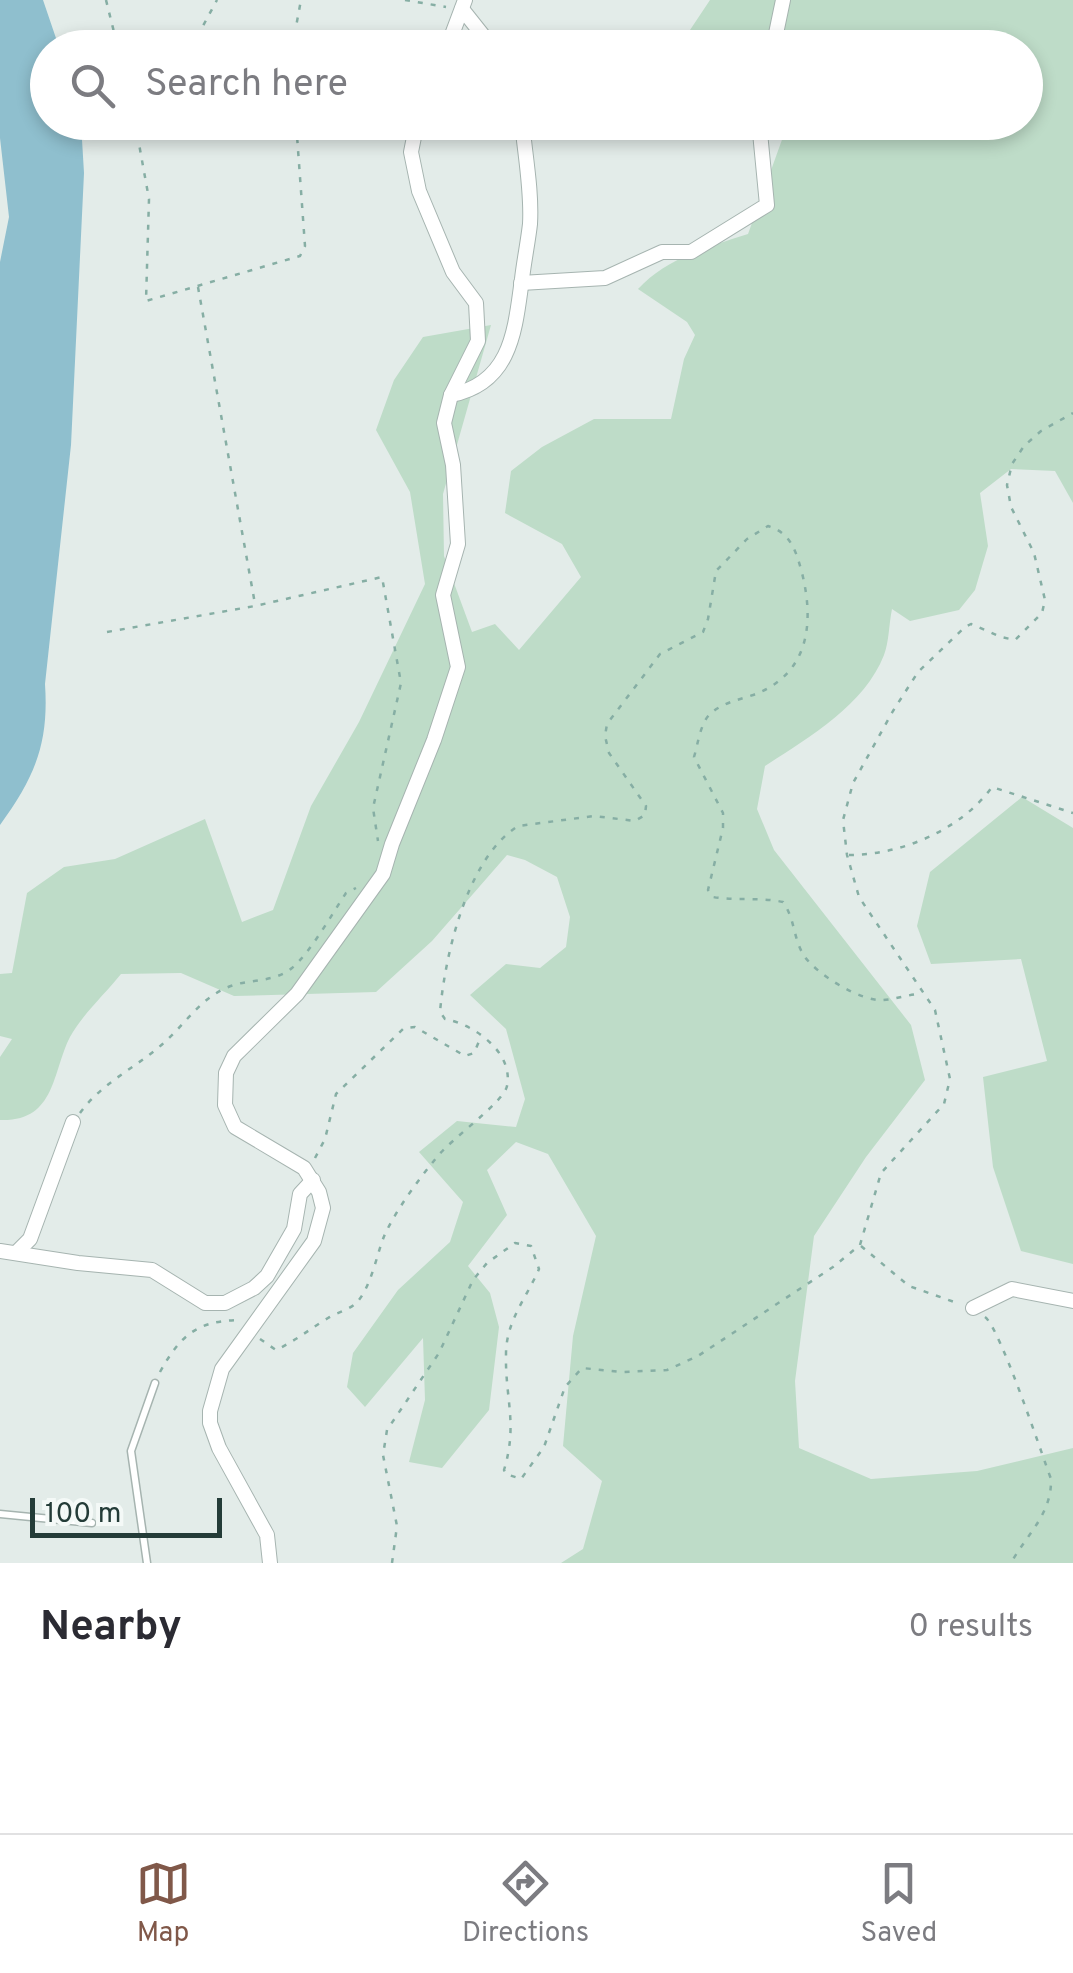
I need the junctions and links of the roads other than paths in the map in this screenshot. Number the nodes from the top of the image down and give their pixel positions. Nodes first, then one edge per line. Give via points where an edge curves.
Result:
1 (784, 0) edge
2 (464, 4) edge
3 (453, 30) edge
4 (481, 30) edge
5 (776, 30) edge
6 (413, 140) edge
7 (523, 140) edge
8 (762, 140) edge
9 (521, 283) junction
10 (451, 395) junction
11 (73, 1122) road end
12 (308, 1174) junction
13 (0, 1252) edge
14 (18, 1252) junction
15 (1073, 1301) edge
16 (973, 1308) road end
17 (155, 1382) road end
18 (0, 1514) edge
19 (92, 1522) dead end
20 (147, 1563) edge
21 (270, 1563) edge

1 - 5 street
2 - 3 street
2 - 4 street
6 - 10 street via 419,190 452,272 476,302 478,341
7 - 9 street via 530,222
8 - 9 street via 768,205 690,252 662,252 605,278
9 - 10 street via 510,348 471,391
10 - 12 street via 444,423 458,544 443,595 458,667 434,740 383,874 297,994 234,1056 226,1073 226,1106 236,1127
11 - 14 street via 30,1239
12 - 14 street via 294,1228 267,1276 225,1303 205,1303 152,1270
12 - 21 street via 322,1200 319,1230 230,1355 215,1385 210,1423 267,1536
13 - 14 street
15 - 16 street via 1012,1289
17 - 20 lane via 131,1451
18 - 19 lane

